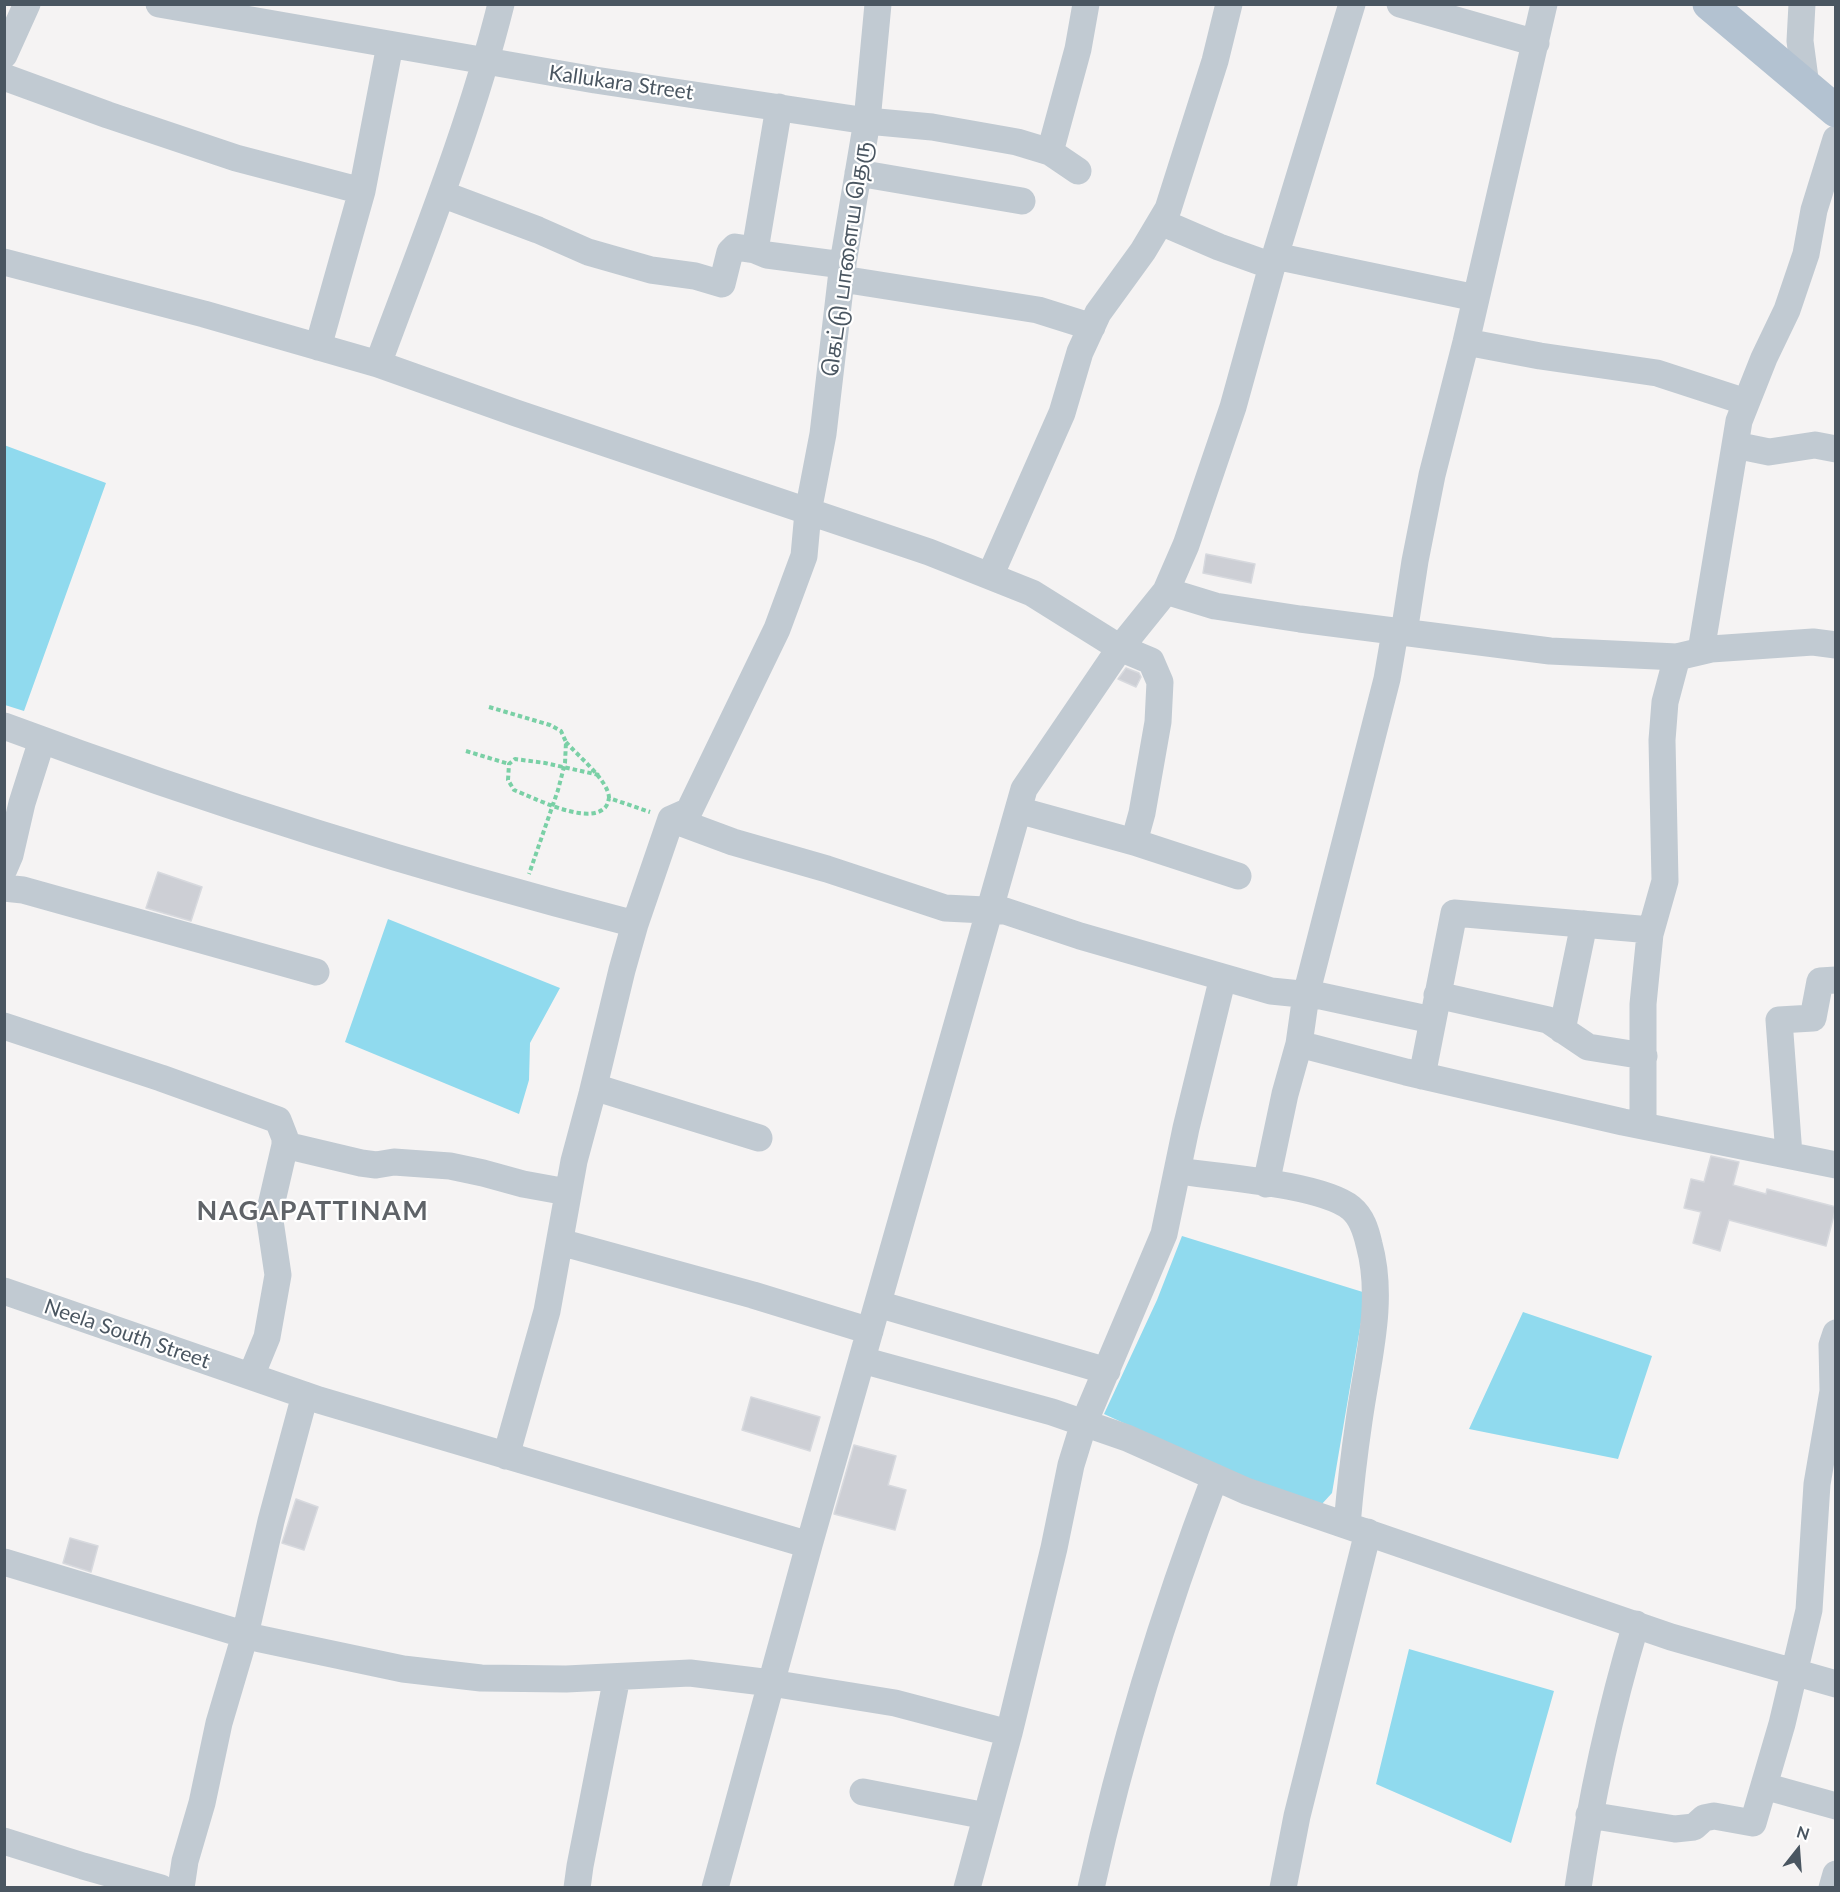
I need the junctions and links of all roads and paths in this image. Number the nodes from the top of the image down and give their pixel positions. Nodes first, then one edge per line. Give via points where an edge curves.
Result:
1 (27, 4) edge
2 (159, 4) edge
3 (501, 4) edge
4 (878, 4) edge
5 (1086, 4) edge
6 (1229, 4) edge
7 (1352, 4) edge
8 (1400, 4) edge
9 (1544, 4) edge
10 (1709, 4) edge
11 (1802, 4) edge
12 (1536, 43) junction
13 (390, 45) junction
14 (4, 55) edge
15 (486, 62) junction
16 (4, 77) edge
17 (1806, 86) junction
18 (779, 107) junction
19 (1836, 111) edge
20 (867, 121) junction
21 (1836, 139) edge
22 (1050, 152) junction
23 (1078, 171) dead end
24 (858, 174) junction
25 (362, 191) junction
26 (442, 194) junction
27 (1022, 201) dead end
28 (1161, 222) junction
29 (755, 250) junction
30 (1274, 261) junction
31 (4, 262) edge
32 (842, 272) junction
33 (1476, 298) junction
34 (1092, 327) junction
35 (1466, 342) junction
36 (318, 347) junction
37 (378, 364) junction
38 (1746, 402) junction
39 (1735, 445) junction
40 (1836, 449) edge
41 (808, 512) junction
42 (990, 576) junction
43 (1166, 591) junction
44 (1399, 633) junction
45 (1836, 645) edge
46 (1120, 648) junction
47 (1689, 654) junction
48 (489, 707) dead end
49 (4, 726) edge
50 (42, 740) junction
51 (566, 742) junction
52 (466, 751) dead end
53 (509, 764) junction
54 (564, 766) junction
55 (599, 775) junction
56 (609, 798) junction
57 (552, 805) junction
58 (1018, 810) junction
59 (671, 819) junction
60 (1134, 842) junction
61 (4, 869) edge
62 (1238, 876) dead end
63 (4, 888) edge
64 (522, 894) junction
65 (989, 911) junction
66 (635, 924) junction
67 (1584, 924) junction
68 (1651, 930) junction
69 (316, 972) dead end
70 (1223, 977) junction
71 (1836, 980) edge
72 (1306, 995) junction
73 (1435, 1008) junction
74 (4, 1026) edge
75 (1562, 1030) junction
76 (1299, 1044) junction
77 (1644, 1056) junction
78 (1422, 1076) junction
79 (594, 1087) junction
80 (1643, 1126) junction
81 (759, 1138) dead end
82 (285, 1145) junction
83 (1789, 1155) junction
84 (1836, 1165) edge
85 (1178, 1171) junction
86 (1266, 1184) junction
87 (567, 1192) junction
88 (561, 1242) junction
89 (4, 1291) edge
90 (878, 1304) junction
91 (870, 1331) junction
92 (1836, 1333) edge
93 (862, 1360) junction
94 (1107, 1371) junction
95 (250, 1376) junction
96 (305, 1395) junction
97 (1084, 1423) junction
98 (506, 1456) junction
99 (1215, 1477) junction
100 (1357, 1529) junction
101 (809, 1545) junction
102 (1824, 1555) edge
103 (4, 1562) edge
104 (1636, 1624) junction
105 (245, 1635) junction
106 (1794, 1672) junction
107 (617, 1677) junction
108 (771, 1683) junction
109 (1836, 1684) edge
110 (1009, 1733) junction
111 (1764, 1785) junction
112 (863, 1792) dead end
113 (1836, 1806) edge
114 (1589, 1815) junction
115 (986, 1816) junction
116 (4, 1841) edge
117 (1836, 1874) edge
118 (161, 1887) edge
119 (181, 1887) edge
120 (577, 1887) edge
121 (716, 1887) edge
122 (967, 1887) edge
123 (1092, 1887) edge
124 (1283, 1887) edge
125 (1578, 1887) edge
126 (1832, 1887) edge

1 - 14 street
2 - 13 street, Kallukara Street
3 - 15 street
4 - 20 street, கெட்டு பாளைய தெரு
5 - 22 street
6 - 28 street via 1215,61
7 - 30 street
8 - 12 street
9 - 12 street
10 - 17 main road
11 - 17 street via 1800,41
12 - 33 street
13 - 15 street, Kallukara Street
13 - 25 street
15 - 18 street, Kallukara Street
15 - 26 street
16 - 25 street via 236,158
17 - 19 main road
18 - 20 street, Kallukara Street
18 - 29 street
20 - 22 street, Kallukara Street via 932,127
20 - 24 street, கெட்டு பாளைய தெரு
21 - 38 street via 1787,310
22 - 23 street, Kallukara Street
24 - 27 street
24 - 32 street, கெட்டு பாளைய தெரு
25 - 36 street
26 - 29 street via 588,252 722,284 729,252 735,247
26 - 37 street
28 - 30 street via 1219,247
28 - 34 street
29 - 32 street
30 - 33 street
30 - 43 street via 1233,407 1186,545
31 - 36 street
32 - 34 street via 1038,309
32 - 41 street, கெட்டு பாளைய தெரு via 823,434
33 - 35 street
34 - 42 street via 1080,352 1062,413
35 - 38 street via 1657,373
35 - 44 street via 1432,476
36 - 37 street
37 - 41 street
38 - 39 street
39 - 40 street via 1769,452 1815,445
39 - 47 street via 1716,571
41 - 42 street
41 - 59 street, கெட்டு பாளைய தெரு via 804,556 777,629 689,811
42 - 46 street via 1032,593
43 - 44 street via 1215,606
43 - 46 street
44 - 47 street via 1550,651
44 - 72 street
45 - 47 street via 1813,642
46 - 58 street via 1024,789
46 - 60 street via 1151,661 1160,682 1152,761
47 - 68 street via 1665,702 1665,880
48 - 51 path via 550,725 561,731
49 - 50 street
50 - 61 street
50 - 64 street via 354,844
51 - 54 path
51 - 55 path
52 - 53 path
53 - 54 path via 515,759
53 - 57 path via 508,780 514,790
54 - 55 path
54 - 57 path
55 - 56 path via 609,790
56 - 57 path via 603,810 589,814
56 - 59 path
57 - 64 path
58 - 60 street
58 - 65 street
59 - 65 street via 945,908
59 - 66 street
60 - 62 street
63 - 69 street via 23,890
64 - 66 street
65 - 70 street via 1005,911
65 - 90 street
66 - 79 street
67 - 68 street
67 - 73 street via 1454,914
67 - 75 street
68 - 77 street via 1643,1004
70 - 72 street via 1271,991
70 - 85 street
71 - 83 street via 1820,981 1813,1018 1779,1020
72 - 73 street
72 - 76 street
73 - 75 street via 1548,1020
73 - 78 street
74 - 82 street via 270,1116 278,1120
75 - 77 street via 1588,1047
76 - 78 street
76 - 86 street
77 - 80 street
78 - 80 street
79 - 81 street
79 - 87 street
80 - 83 street
82 - 87 street via 376,1165 394,1161 450,1166
82 - 95 street via 269,1214 278,1275 267,1337
83 - 84 street
85 - 86 street
85 - 94 street via 1164,1234
86 - 100 street via 1285,1185 1335,1200 1359,1217 1366,1232 1376,1274 1375,1310 1353,1468
87 - 88 street
88 - 91 street
88 - 98 street via 548,1311
89 - 95 street, Neela South Street
90 - 91 street
90 - 94 street
91 - 93 street
92 - 102 street via 1832,1346 1833,1391 1817,1484
93 - 97 street
93 - 101 street
94 - 97 street
95 - 96 street, Neela South Street
96 - 98 street, Neela South Street
96 - 105 street
97 - 99 street
97 - 110 street
98 - 101 street, Neela South Street
99 - 100 street
99 - 123 street via 1171,1598 1121,1761
100 - 104 street
100 - 124 street
101 - 108 street
102 - 106 street
103 - 105 street
104 - 106 street
104 - 114 street via 1617,1688
105 - 107 street via 403,1669 480,1678
105 - 119 street via 219,1723
106 - 109 street
106 - 111 street
107 - 108 street via 690,1673
107 - 120 street
108 - 110 street via 895,1703
108 - 121 street
110 - 115 street
111 - 113 street
111 - 114 street via 1753,1823 1714,1816 1704,1818 1694,1827 1675,1829
112 - 115 street
114 - 125 street
115 - 122 street
116 - 118 street
117 - 126 street

